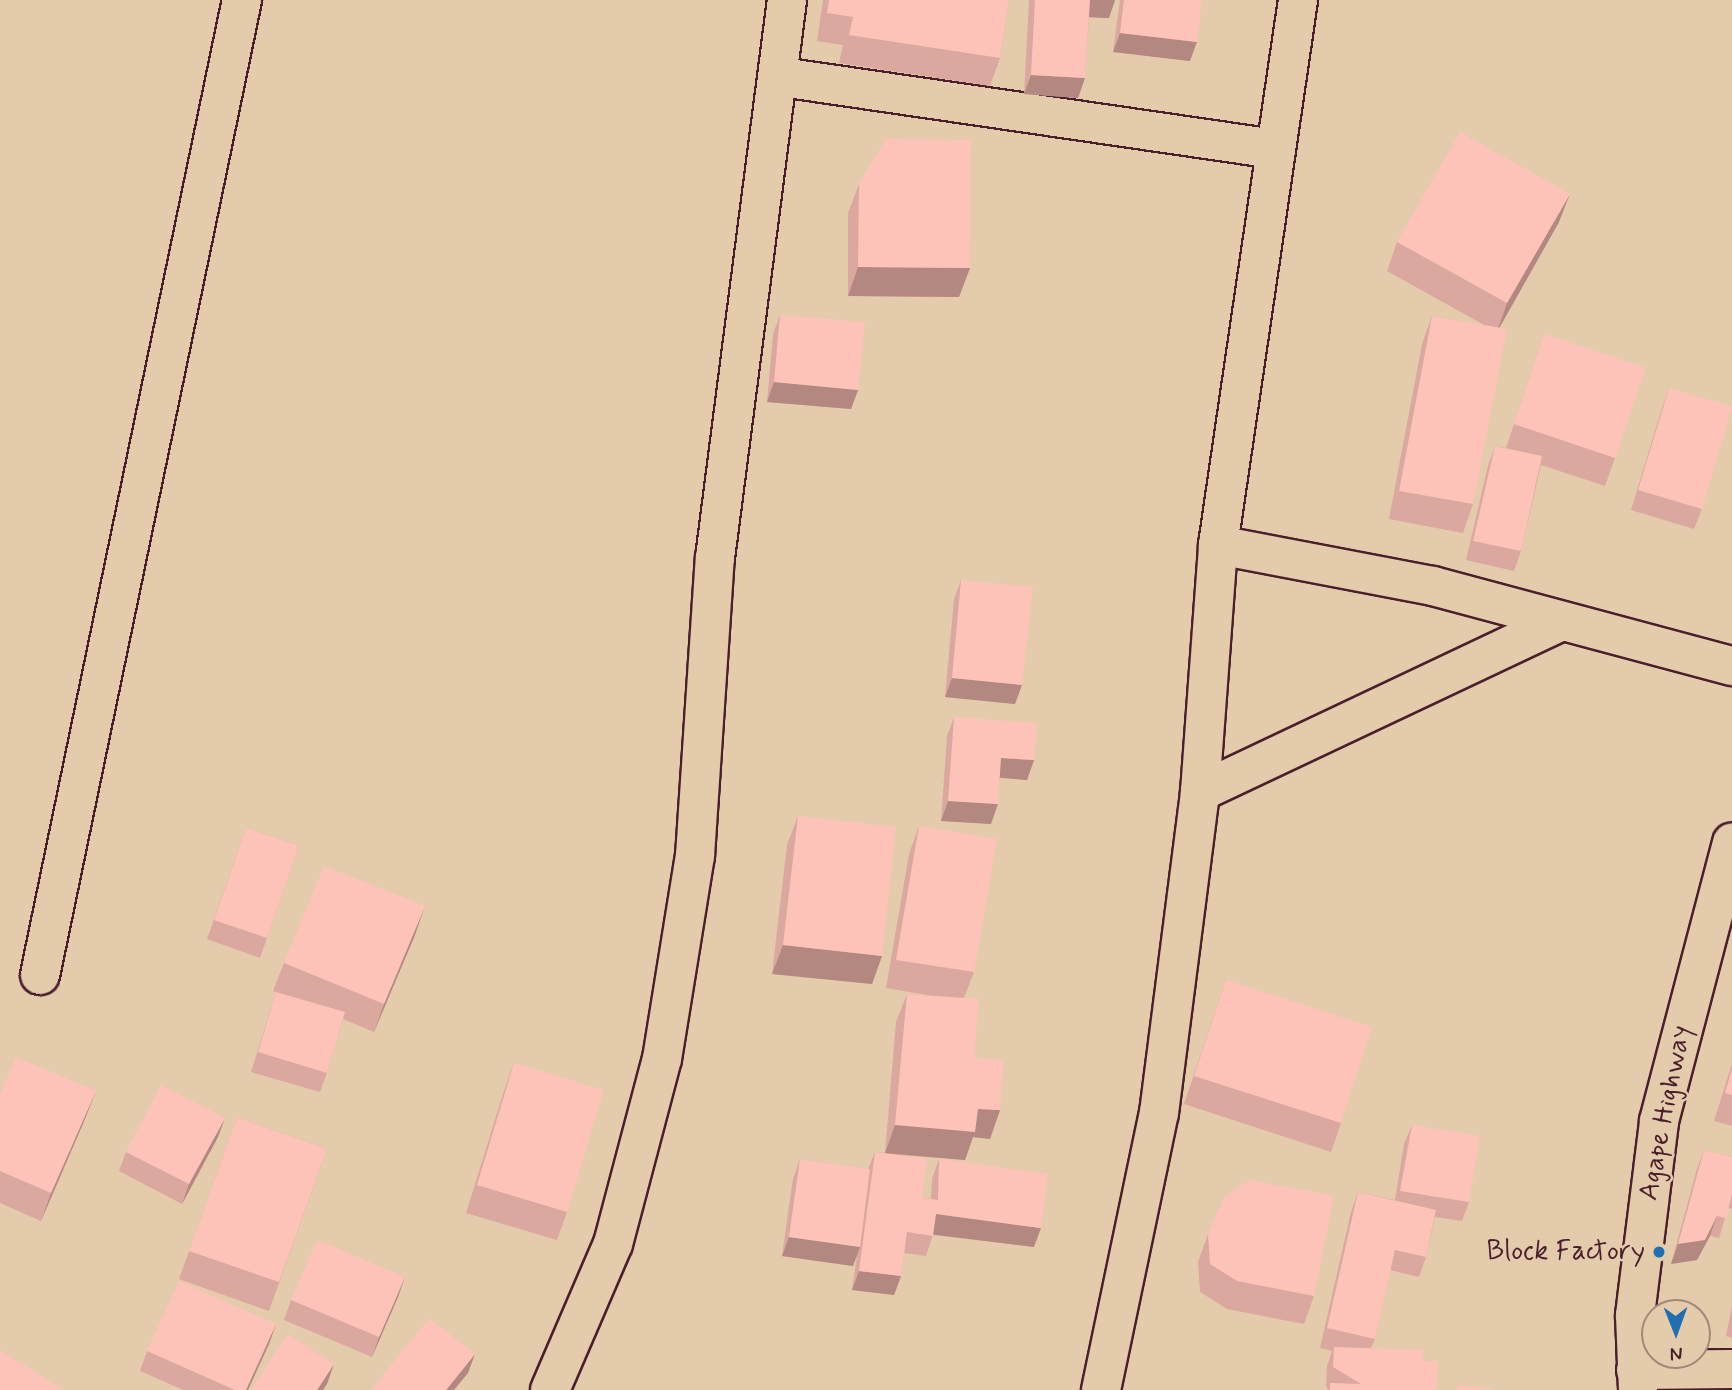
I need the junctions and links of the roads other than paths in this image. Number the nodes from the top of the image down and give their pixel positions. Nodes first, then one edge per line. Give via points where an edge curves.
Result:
1 (242, 0) edge
2 (787, 0) edge
3 (1298, 0) edge
4 (781, 77) junction
5 (1274, 149) junction
6 (1218, 545) junction
7 (1560, 622) junction
8 (1732, 666) edge
9 (1200, 792) junction
10 (1732, 842) edge
11 (40, 975) dead end
12 (1732, 1369) edge
13 (1637, 1380) edge
14 (550, 1390) edge
15 (1101, 1390) edge

1 - 11 street
2 - 4 street
3 - 5 street
4 - 5 street
4 - 14 street via 715,558 695,856 662,1059 613,1244
5 - 6 street
6 - 7 street via 1433,586
6 - 9 street
7 - 8 street
7 - 9 street
9 - 15 street via 1159,1114
10 - 13 street, Agape Highway via 1659,1121 1635,1315
12 - 13 street

